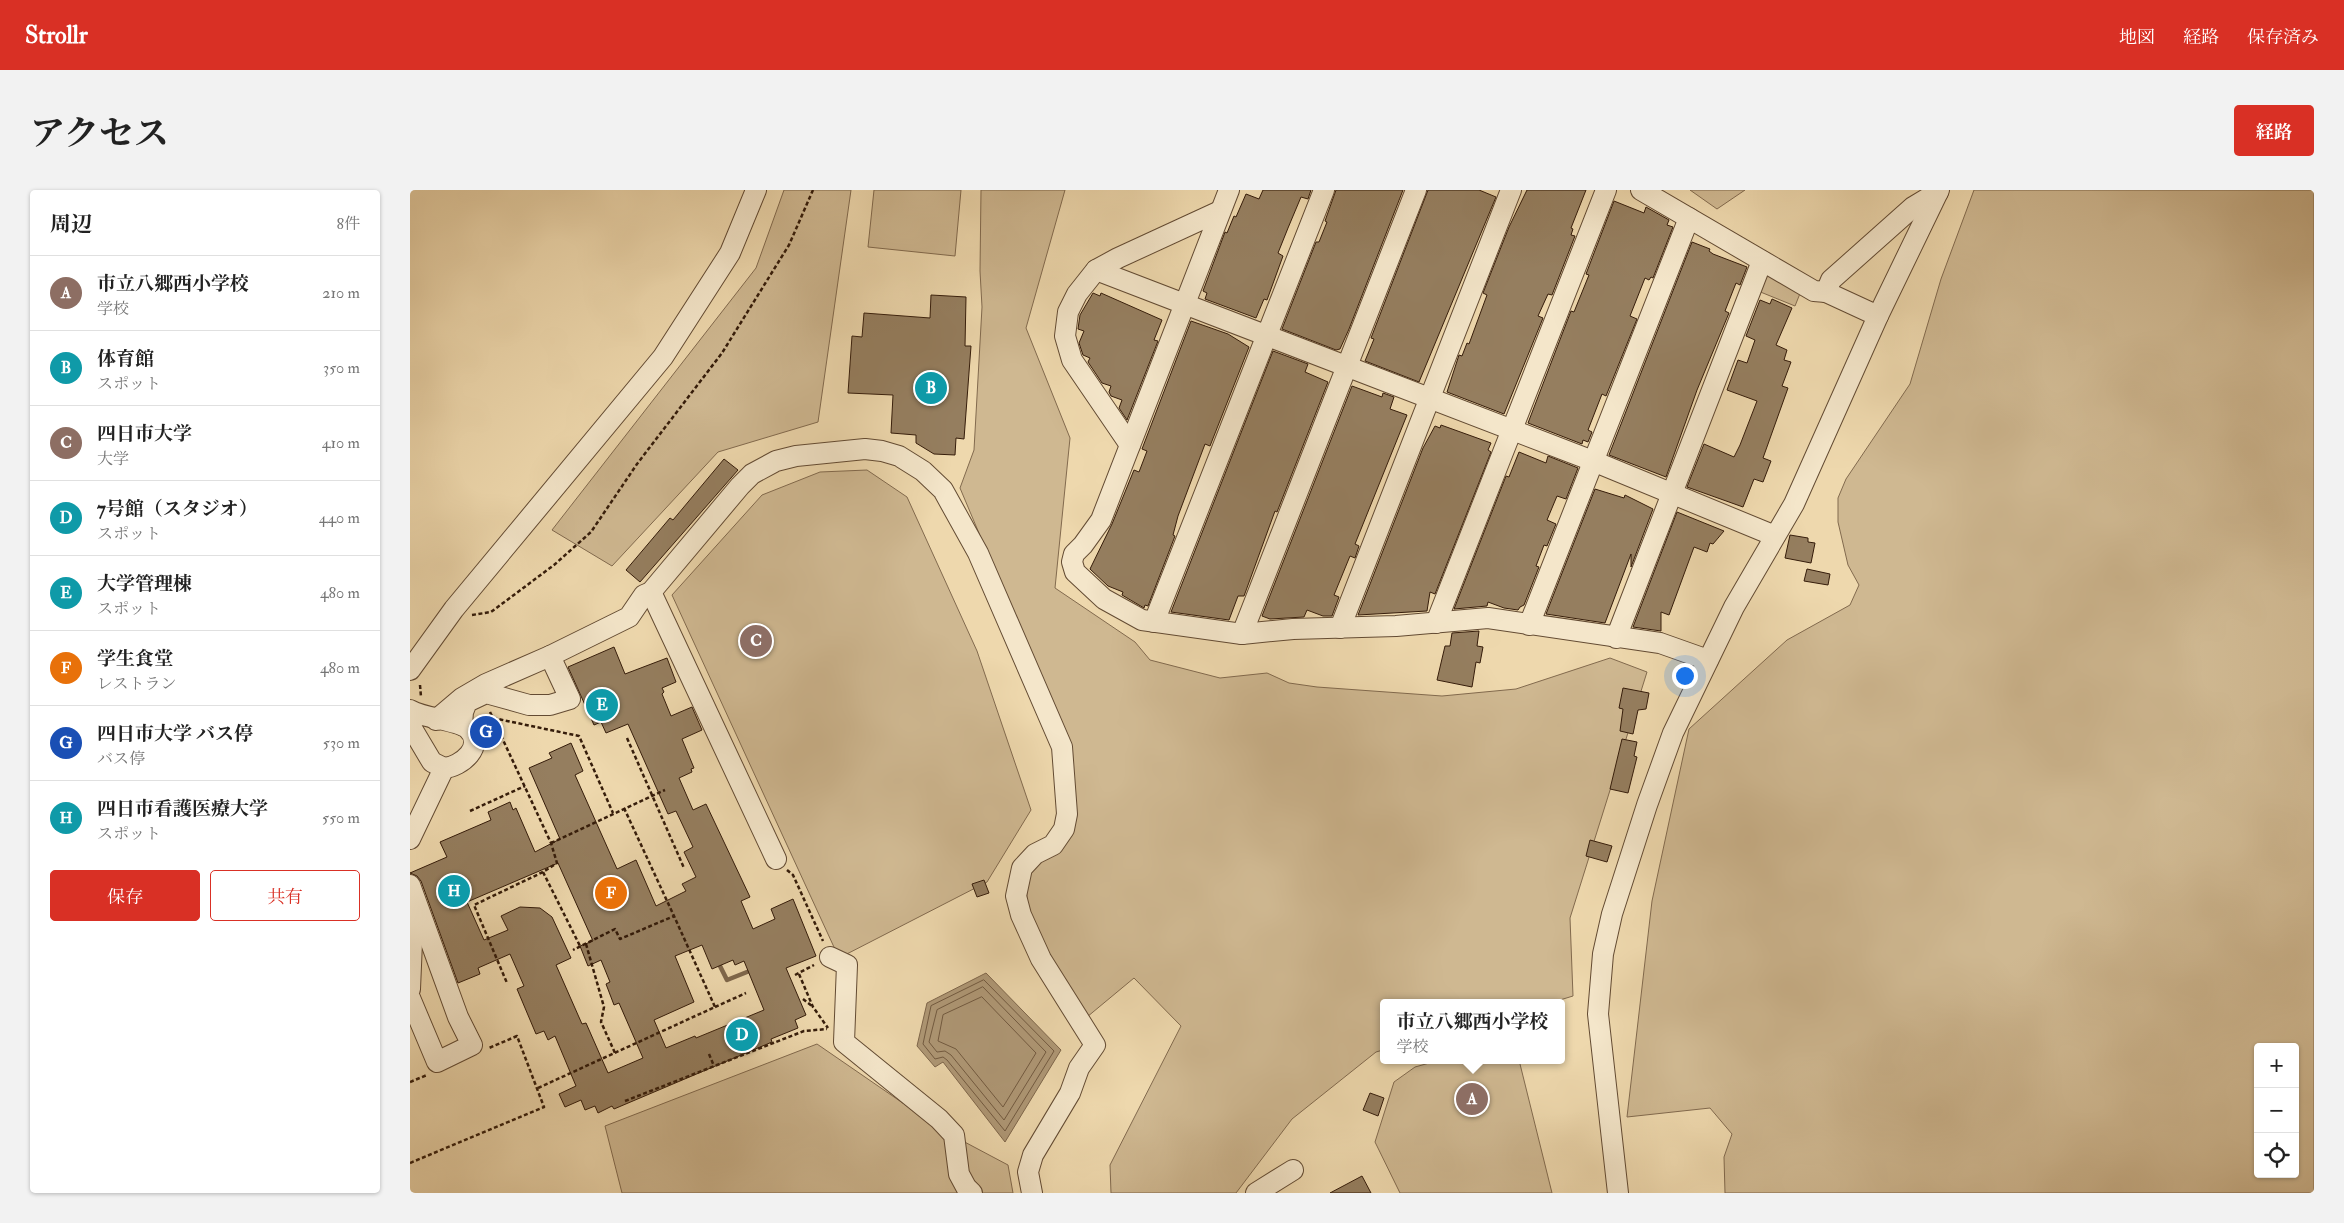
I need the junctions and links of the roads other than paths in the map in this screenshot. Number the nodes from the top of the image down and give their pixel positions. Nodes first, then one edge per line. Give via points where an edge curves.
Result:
1 (756, 190) edge
2 (1229, 190) edge
3 (1324, 190) edge
4 (1416, 190) edge
5 (1512, 190) edge
6 (1606, 190) edge
7 (1641, 190) edge
8 (1939, 191) edge
9 (1220, 211) junction
10 (1689, 218) junction
11 (1762, 261) junction
12 (1096, 270) junction
13 (1826, 292) junction
14 (1186, 303) junction
15 (1878, 316) junction
16 (1267, 334) junction
17 (1346, 366) junction
18 (1429, 398) junction
19 (1511, 431) junction
20 (1130, 445) junction
21 (1593, 461) junction
22 (1673, 493) junction
23 (1775, 536) junction
24 (648, 594) junction
25 (1154, 622) junction
26 (1436, 623) junction
27 (1529, 625) junction
28 (1340, 628) junction
29 (1242, 634) junction
30 (1616, 638) junction
31 (550, 656) junction
32 (1708, 660) junction
33 (417, 674) edge
34 (414, 712) edge
35 (436, 720) junction
36 (462, 725) junction
37 (438, 765) junction
38 (410, 817) edge
39 (410, 839) edge
40 (776, 859) road end
41 (410, 885) edge
42 (410, 909) edge
43 (830, 957) road end
44 (410, 989) edge
45 (410, 998) edge
46 (1294, 1170) dead end
47 (972, 1193) edge
48 (1032, 1193) edge
49 (1256, 1193) edge
50 (1618, 1193) edge

1 - 33 street via 730,253 663,357 454,609
2 - 9 street
3 - 16 street
4 - 17 street
5 - 18 street
6 - 19 street
7 - 10 street
8 - 13 street via 1913,207 1831,280
8 - 15 street
9 - 12 street
9 - 14 street
10 - 11 street
10 - 21 street
11 - 13 street via 1814,291
11 - 22 street
12 - 14 street
12 - 20 street via 1068,312 1065,336 1072,360
13 - 15 street
14 - 16 street
14 - 20 street
15 - 23 street via 1794,504
16 - 17 street
16 - 25 street
17 - 18 street
17 - 29 street
18 - 19 street
18 - 28 street
19 - 21 street
19 - 26 street
20 - 25 street via 1101,520 1074,554 1072,562 1075,572 1104,599 1132,616
21 - 22 street
21 - 27 street
22 - 23 street
22 - 30 street
23 - 32 street
24 - 31 street via 629,617
24 - 40 street
24 - 48 street via 746,480 776,460 849,449 882,451 910,463 943,490 978,553 1062,747 1067,814 1064,829 1053,845 1035,854 1022,868 1016,896 1041,959 1094,1045 1033,1155 1028,1172
25 - 29 street
26 - 27 street via 1488,618
26 - 28 street
27 - 30 street
28 - 29 street
30 - 32 street via 1660,643
31 - 35 street via 486,684 462,698
31 - 36 street via 570,698 550,705 529,705 486,693 467,702 462,712
32 - 50 street via 1674,733 1647,805 1612,914 1603,954 1598,1014
34 - 35 street
34 - 37 street
35 - 36 street
36 - 37 street via 473,736 473,750 457,766
37 - 38 street
37 - 39 street
41 - 45 street via 458,1017 472,1045 437,1062
42 - 44 street
43 - 47 street via 847,965 844,1042 939,1119 954,1135 959,1174
46 - 49 street

